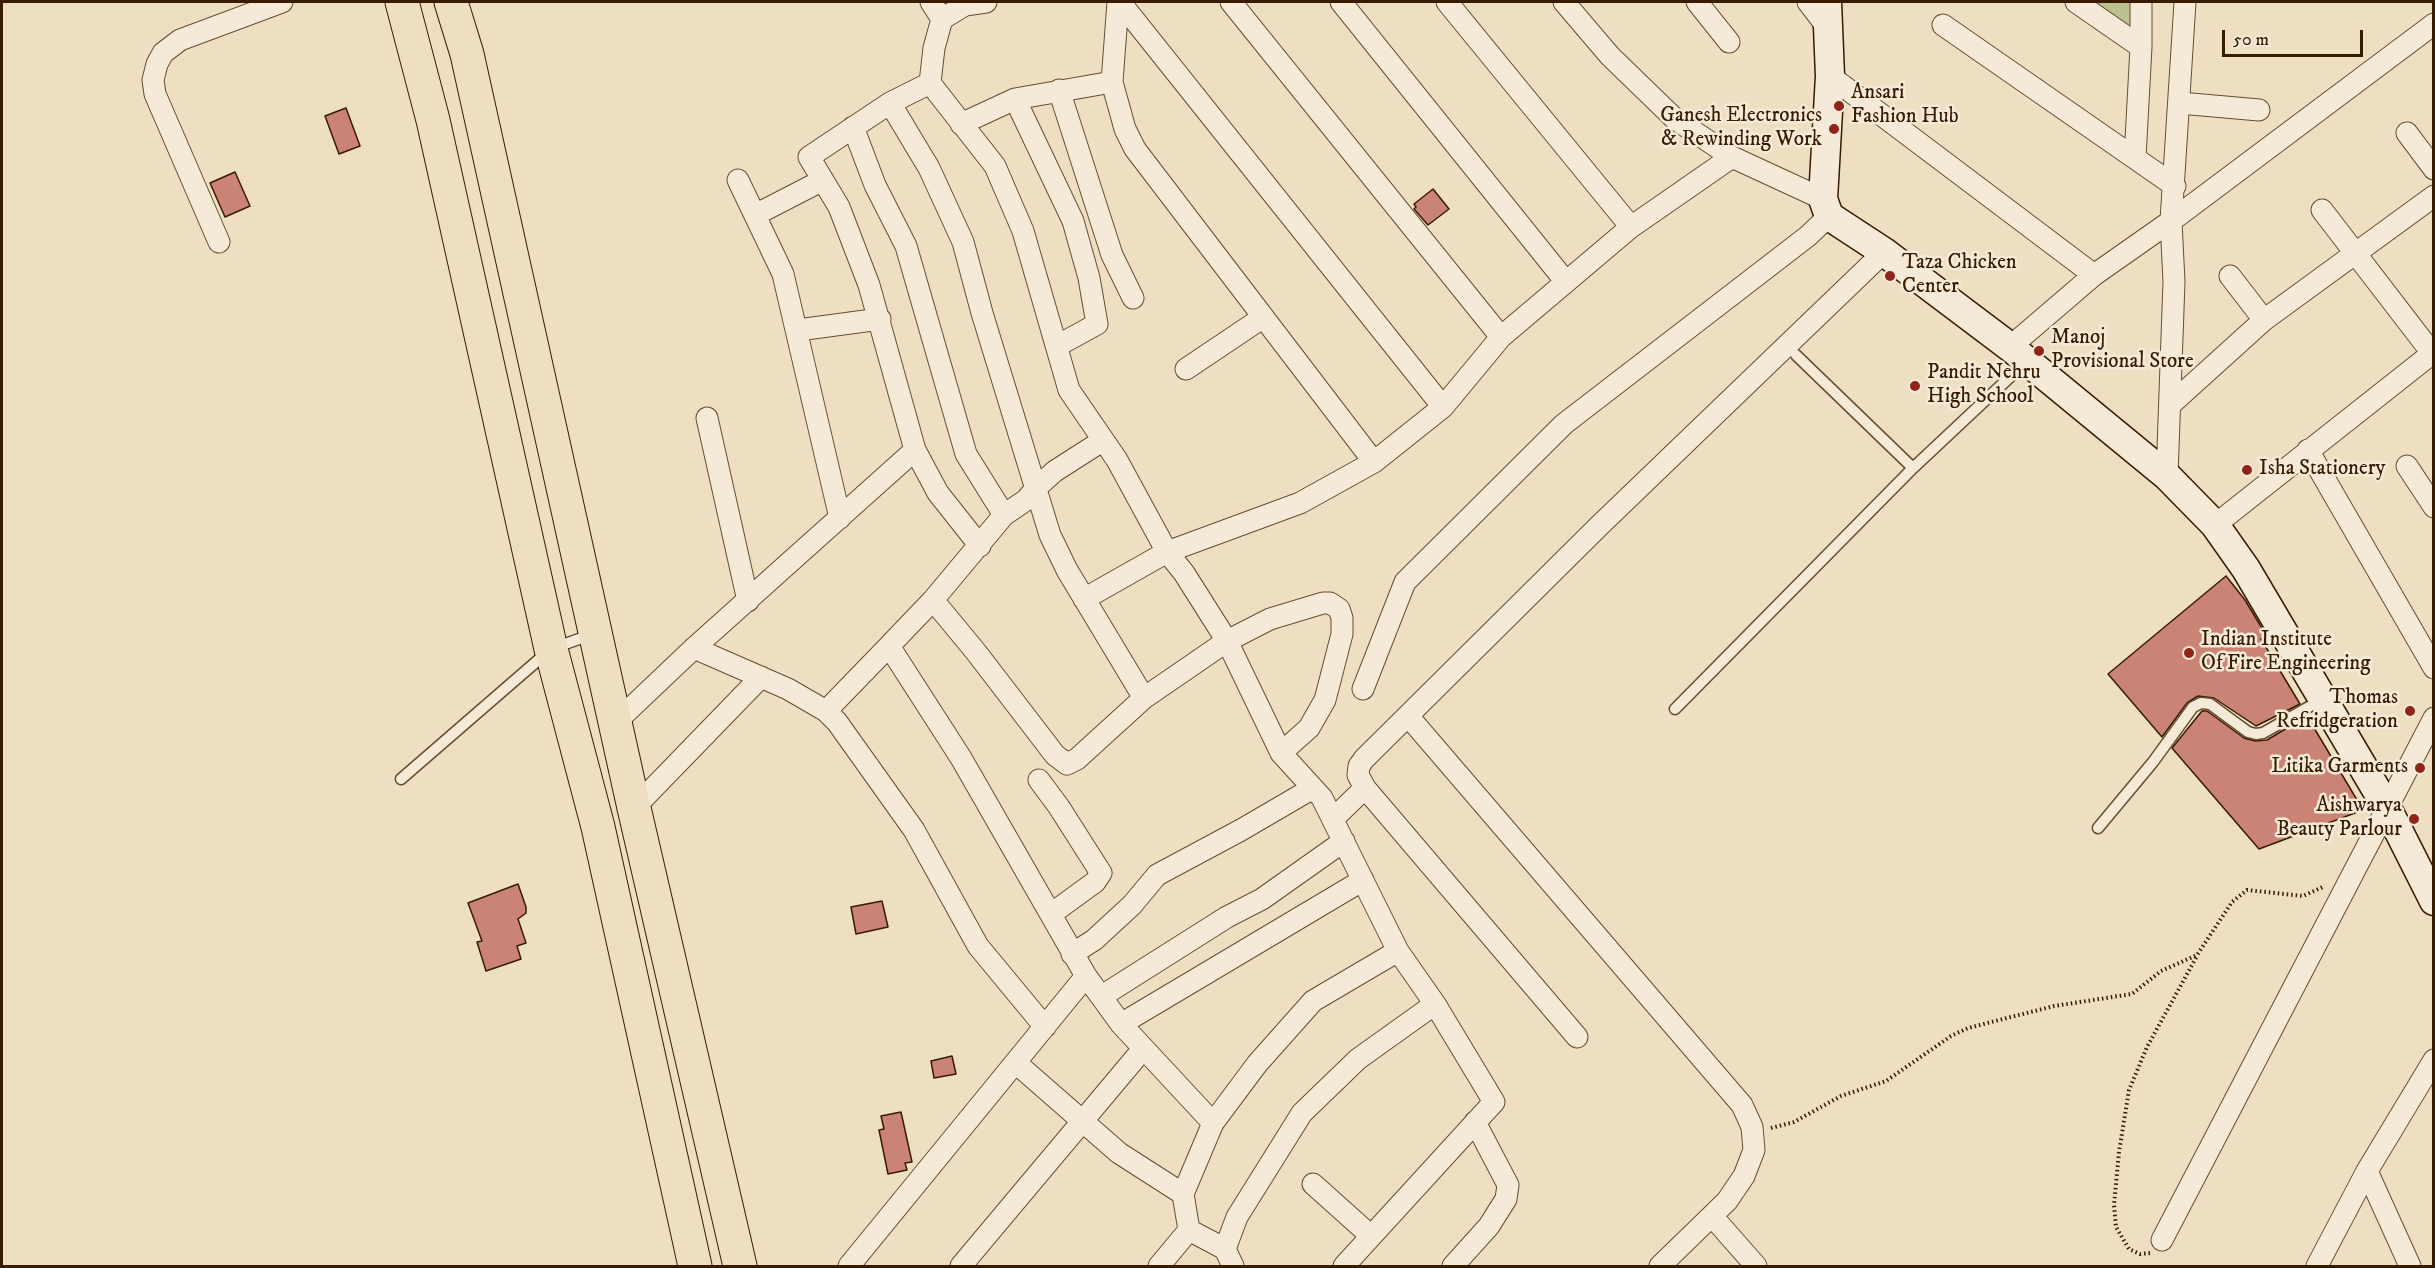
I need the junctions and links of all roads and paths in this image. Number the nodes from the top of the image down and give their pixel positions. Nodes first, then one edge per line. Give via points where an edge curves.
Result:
1 (282, 2) edge
2 (402, 2) edge
3 (451, 2) edge
4 (986, 2) edge
5 (1119, 2) edge
6 (1231, 2) edge
7 (1341, 2) edge
8 (1447, 2) edge
9 (1564, 2) edge
10 (1696, 2) edge
11 (1808, 2) edge
12 (2076, 2) edge
13 (2141, 2) edge
14 (2185, 2) edge
15 (936, 10) edge
16 (1827, 14) edge
17 (2433, 24) edge
18 (1943, 25) dead end
19 (1729, 42) dead end
20 (2140, 46) junction
21 (1830, 76) junction
22 (1112, 82) junction
23 (930, 83) junction
24 (1059, 90) junction
25 (1015, 99) junction
26 (890, 102) junction
27 (2180, 103) junction
28 (2259, 110) dead end
29 (961, 124) junction
30 (853, 127) junction
31 (2407, 133) dead end
32 (1732, 157) junction
33 (2134, 158) junction
34 (2433, 169) edge
35 (738, 180) dead end
36 (823, 180) junction
37 (2175, 186) junction
38 (2433, 195) edge
39 (1826, 208) junction
40 (2322, 210) dead end
41 (755, 215) junction
42 (2171, 221) junction
43 (1631, 227) junction
44 (219, 242) dead end
45 (1884, 252) junction
46 (2354, 252) junction
47 (2094, 274) junction
48 (2230, 276) dead end
49 (1566, 282) junction
50 (1133, 298) dead end
51 (1262, 318) junction
52 (880, 319) junction
53 (2264, 320) junction
54 (798, 330) junction
55 (1501, 337) junction
56 (1057, 346) junction
57 (2433, 352) edge
58 (2018, 355) junction
59 (1796, 356) dead end
60 (1186, 369) dead end
61 (2170, 405) junction
62 (1443, 407) junction
63 (707, 418) dead end
64 (1102, 441) junction
65 (915, 450) junction
66 (2308, 450) junction
67 (1374, 462) junction
68 (2407, 466) dead end
69 (1913, 468) junction
70 (2167, 476) junction
71 (1037, 486) junction
72 (2433, 507) edge
73 (1004, 515) junction
74 (840, 518) junction
75 (2215, 525) junction
76 (980, 546) junction
77 (1167, 552) junction
78 (1084, 599) junction
79 (933, 600) junction
80 (748, 601) junction
81 (596, 633) junction
82 (1227, 641) junction
83 (889, 646) junction
84 (694, 648) junction
85 (551, 649) junction
86 (2433, 668) edge
87 (761, 678) junction
88 (1363, 689) dead end
89 (1144, 698) junction
90 (2321, 700) junction
91 (1675, 709) dead end
92 (826, 711) junction
93 (1408, 716) junction
94 (2433, 718) edge
95 (616, 722) junction
96 (1281, 753) junction
97 (401, 779) dead end
98 (1039, 780) dead end
99 (1313, 788) junction
100 (1365, 788) junction
101 (2386, 806) junction
102 (634, 808) junction
103 (1333, 819) junction
104 (2098, 828) dead end
105 (1344, 841) junction
106 (2355, 869) junction
107 (1363, 880) junction
108 (2433, 901) edge
109 (1051, 914) junction
110 (1398, 951) junction
111 (1072, 954) junction
112 (2198, 955) junction
113 (1086, 976) junction
114 (1102, 996) junction
115 (1436, 1004) junction
116 (1121, 1024) junction
117 (1045, 1027) junction
118 (1577, 1037) dead end
119 (1143, 1049) junction
120 (1016, 1063) junction
121 (2433, 1063) edge
122 (1083, 1122) junction
123 (1475, 1122) junction
124 (1213, 1124) junction
125 (1752, 1127) junction
126 (2367, 1171) junction
127 (1313, 1184) dead end
128 (1183, 1194) junction
129 (1712, 1216) junction
130 (1189, 1230) junction
131 (1371, 1236) junction
132 (2162, 1240) joint
133 (1229, 1258) edge
134 (695, 1266) edge
135 (740, 1266) edge
136 (849, 1266) edge
137 (961, 1266) edge
138 (1159, 1266) edge
139 (1344, 1266) edge
140 (1453, 1266) edge
141 (1660, 1266) edge
142 (1756, 1266) edge
143 (2317, 1266) edge
144 (2410, 1266) edge

1 - 44 street via 180,40 163,53 157,64 155,94
2 - 85 highway via 433,120
3 - 81 highway via 472,76
4 - 15 street
5 - 22 street
5 - 62 street
6 - 55 street
7 - 49 street
8 - 43 street
9 - 32 street via 1610,56 1675,119
10 - 19 street
11 - 16 street
12 - 20 street
13 - 20 street
14 - 27 street
15 - 23 street
16 - 21 street
17 - 42 street
18 - 33 street
20 - 33 street
21 - 39 street via 1825,133
21 - 47 street
22 - 24 street
22 - 51 street via 1135,149
23 - 26 street
23 - 29 street
24 - 25 street
24 - 50 street via 1112,255
25 - 29 street
25 - 56 street via 1073,221 1097,324
26 - 30 street
26 - 71 street via 929,168 963,242
27 - 28 street
27 - 37 street
29 - 56 street via 996,166 1023,231
30 - 36 street via 809,157
30 - 73 street via 875,185 906,246 966,454
31 - 34 street
32 - 39 street
32 - 43 street
33 - 37 street
35 - 41 street
36 - 41 street
36 - 52 street via 839,207
37 - 42 street
38 - 46 street
39 - 45 street
39 - 88 street via 1799,243 1564,424 1406,582
40 - 46 street
41 - 54 street via 783,274
42 - 47 street
42 - 61 street via 2174,282
43 - 49 street
45 - 58 street
45 - 93 street
46 - 53 street
46 - 57 street
47 - 58 street
48 - 53 street
49 - 55 street
51 - 60 street
51 - 67 street
52 - 54 street
52 - 65 street
53 - 61 street
54 - 74 street
55 - 62 street
56 - 64 street via 1069,390
57 - 66 street
58 - 69 lane
58 - 70 street
59 - 69 lane
61 - 70 street
62 - 67 street
63 - 80 street
64 - 71 street
64 - 77 street via 1117,460
65 - 74 street
65 - 76 street via 938,493
66 - 75 street
66 - 86 street
67 - 77 street via 1300,503
68 - 72 street
69 - 91 lane
70 - 75 street
71 - 73 street via 1026,500
71 - 78 street via 1050,535
73 - 76 street
74 - 80 street
75 - 90 street via 2246,569
76 - 79 street
77 - 78 street
77 - 82 street
78 - 89 street
79 - 83 street
79 - 89 street via 1050,749 1067,764
80 - 84 street
81 - 85 lane
81 - 95 highway
82 - 89 street
82 - 96 street
82 - 96 street via 1270,619 1323,603 1338,609 1342,634 1325,700 1309,728
83 - 92 street
83 - 109 street via 961,758
84 - 87 street
84 - 95 street
85 - 97 lane
85 - 134 highway via 598,827
87 - 92 street
87 - 102 street
90 - 101 street
90 - 104 lane via 2256,734 2210,704 2193,707
92 - 117 street via 914,830 978,946
93 - 100 street via 1359,766 1358,775
93 - 125 street via 1742,1105
94 - 101 street
95 - 102 highway
96 - 99 street
98 - 109 street via 1101,873 1095,882
99 - 103 street
99 - 111 street via 1157,875 1132,905 1094,940
100 - 103 street
100 - 118 street
101 - 106 street
101 - 108 street
102 - 135 highway
103 - 105 street
105 - 107 street
105 - 114 street via 1262,898
106 - 112 path via 2303,896 2247,890 2232,902
106 - 132 street
107 - 110 street
107 - 116 street
109 - 111 street
110 - 115 street
110 - 124 street via 1313,1001 1257,1064
111 - 113 street
112 - 125 path via 2161,971 2132,994 2054,1006 1968,1028 1886,1081 1841,1096 1794,1122 1776,1128
112 - 132 path via 2147,1047 2129,1090 2119,1152 2114,1205 2122,1241 2129,1249 2149,1254
113 - 114 street
113 - 117 street
114 - 116 street
115 - 123 street via 1494,1102
115 - 133 street via 1358,1059 1302,1113 1237,1216
116 - 119 street
117 - 120 street
119 - 122 street
119 - 124 street
120 - 122 street
120 - 136 street
121 - 126 street
122 - 128 street via 1119,1153
122 - 137 street
123 - 131 street
123 - 140 street via 1508,1185 1506,1199 1489,1226
124 - 128 street
125 - 129 street via 1754,1150 1744,1176
126 - 143 street
126 - 144 street
127 - 131 street
128 - 130 street
129 - 141 street
129 - 142 street
130 - 133 street
130 - 138 street
131 - 139 street

